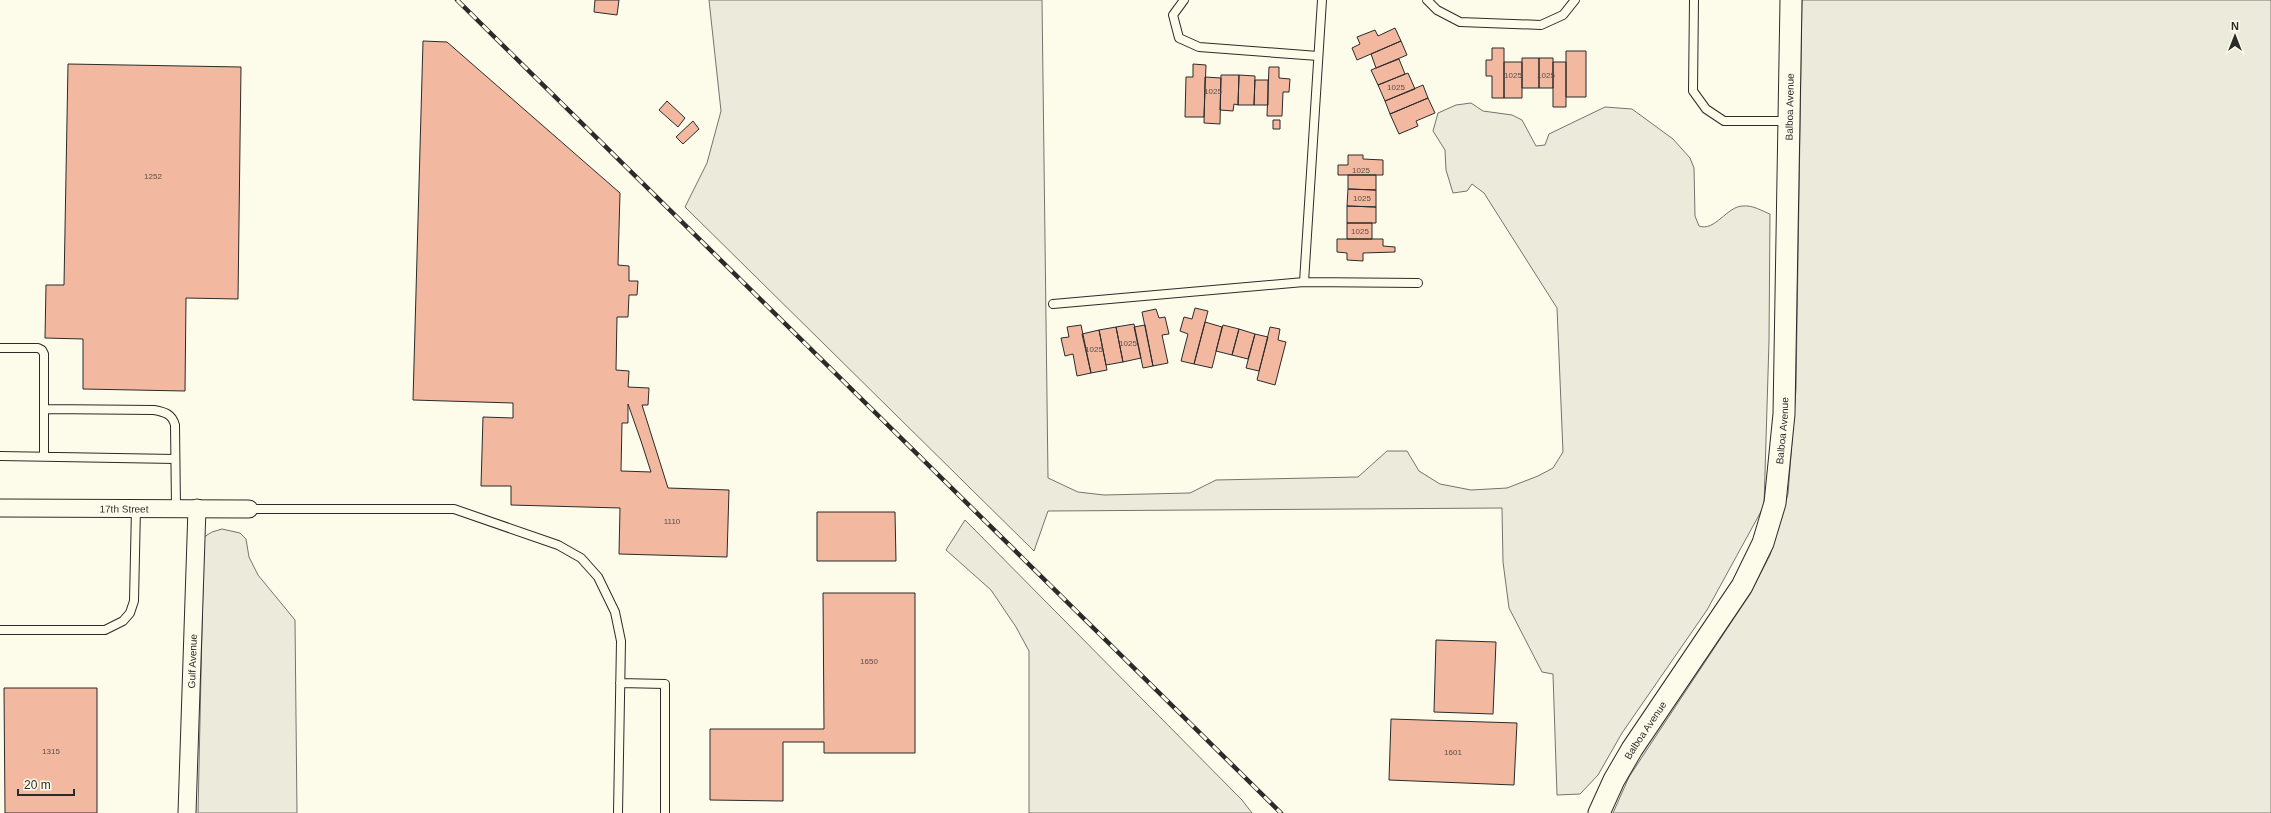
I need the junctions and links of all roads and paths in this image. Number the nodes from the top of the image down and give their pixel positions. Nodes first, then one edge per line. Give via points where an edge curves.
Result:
1 (1184, 0) edge
2 (1322, 0) edge
3 (1427, 0) edge
4 (1575, 0) edge
5 (1694, 0) edge
6 (1791, 0) edge
7 (1318, 56) junction
8 (1789, 122) junction
9 (1304, 282) junction
10 (1418, 283) dead end
11 (1052, 304) dead end
12 (0, 348) edge
13 (45, 409) junction
14 (0, 456) edge
15 (44, 456) junction
16 (175, 459) junction
17 (0, 508) edge
18 (136, 508) junction
19 (176, 508) junction
20 (197, 508) junction
21 (248, 509) joint
22 (0, 630) edge
23 (620, 683) junction
24 (187, 813) edge
25 (618, 813) edge
26 (665, 813) edge
27 (1599, 813) edge

1 - 7 lane via 1173,16 1179,38 1200,47
2 - 7 lane
3 - 4 lane via 1437,10 1460,22 1541,25 1563,15
5 - 8 lane via 1693,91 1706,110 1724,121
6 - 8 street, Balboa Avenue
7 - 9 lane
8 - 27 street, Balboa Avenue via 1784,414 1780,473 1773,511 1763,543 1742,586 1629,755
9 - 10 lane
9 - 11 lane
12 - 13 lane via 42,350 45,363
13 - 15 lane
13 - 16 lane via 154,410 167,413 175,425
14 - 15 lane
15 - 16 lane
16 - 19 lane
17 - 18 street, 17th Street
18 - 19 street, 17th Street
18 - 22 lane via 134,601 130,613 123,621 105,630
19 - 20 street, 17th Street
20 - 21 street, 17th Street
20 - 24 street, Gulf Avenue
21 - 23 lane via 454,510 558,545 590,567 610,600 621,641
23 - 25 lane
23 - 26 lane via 665,684

